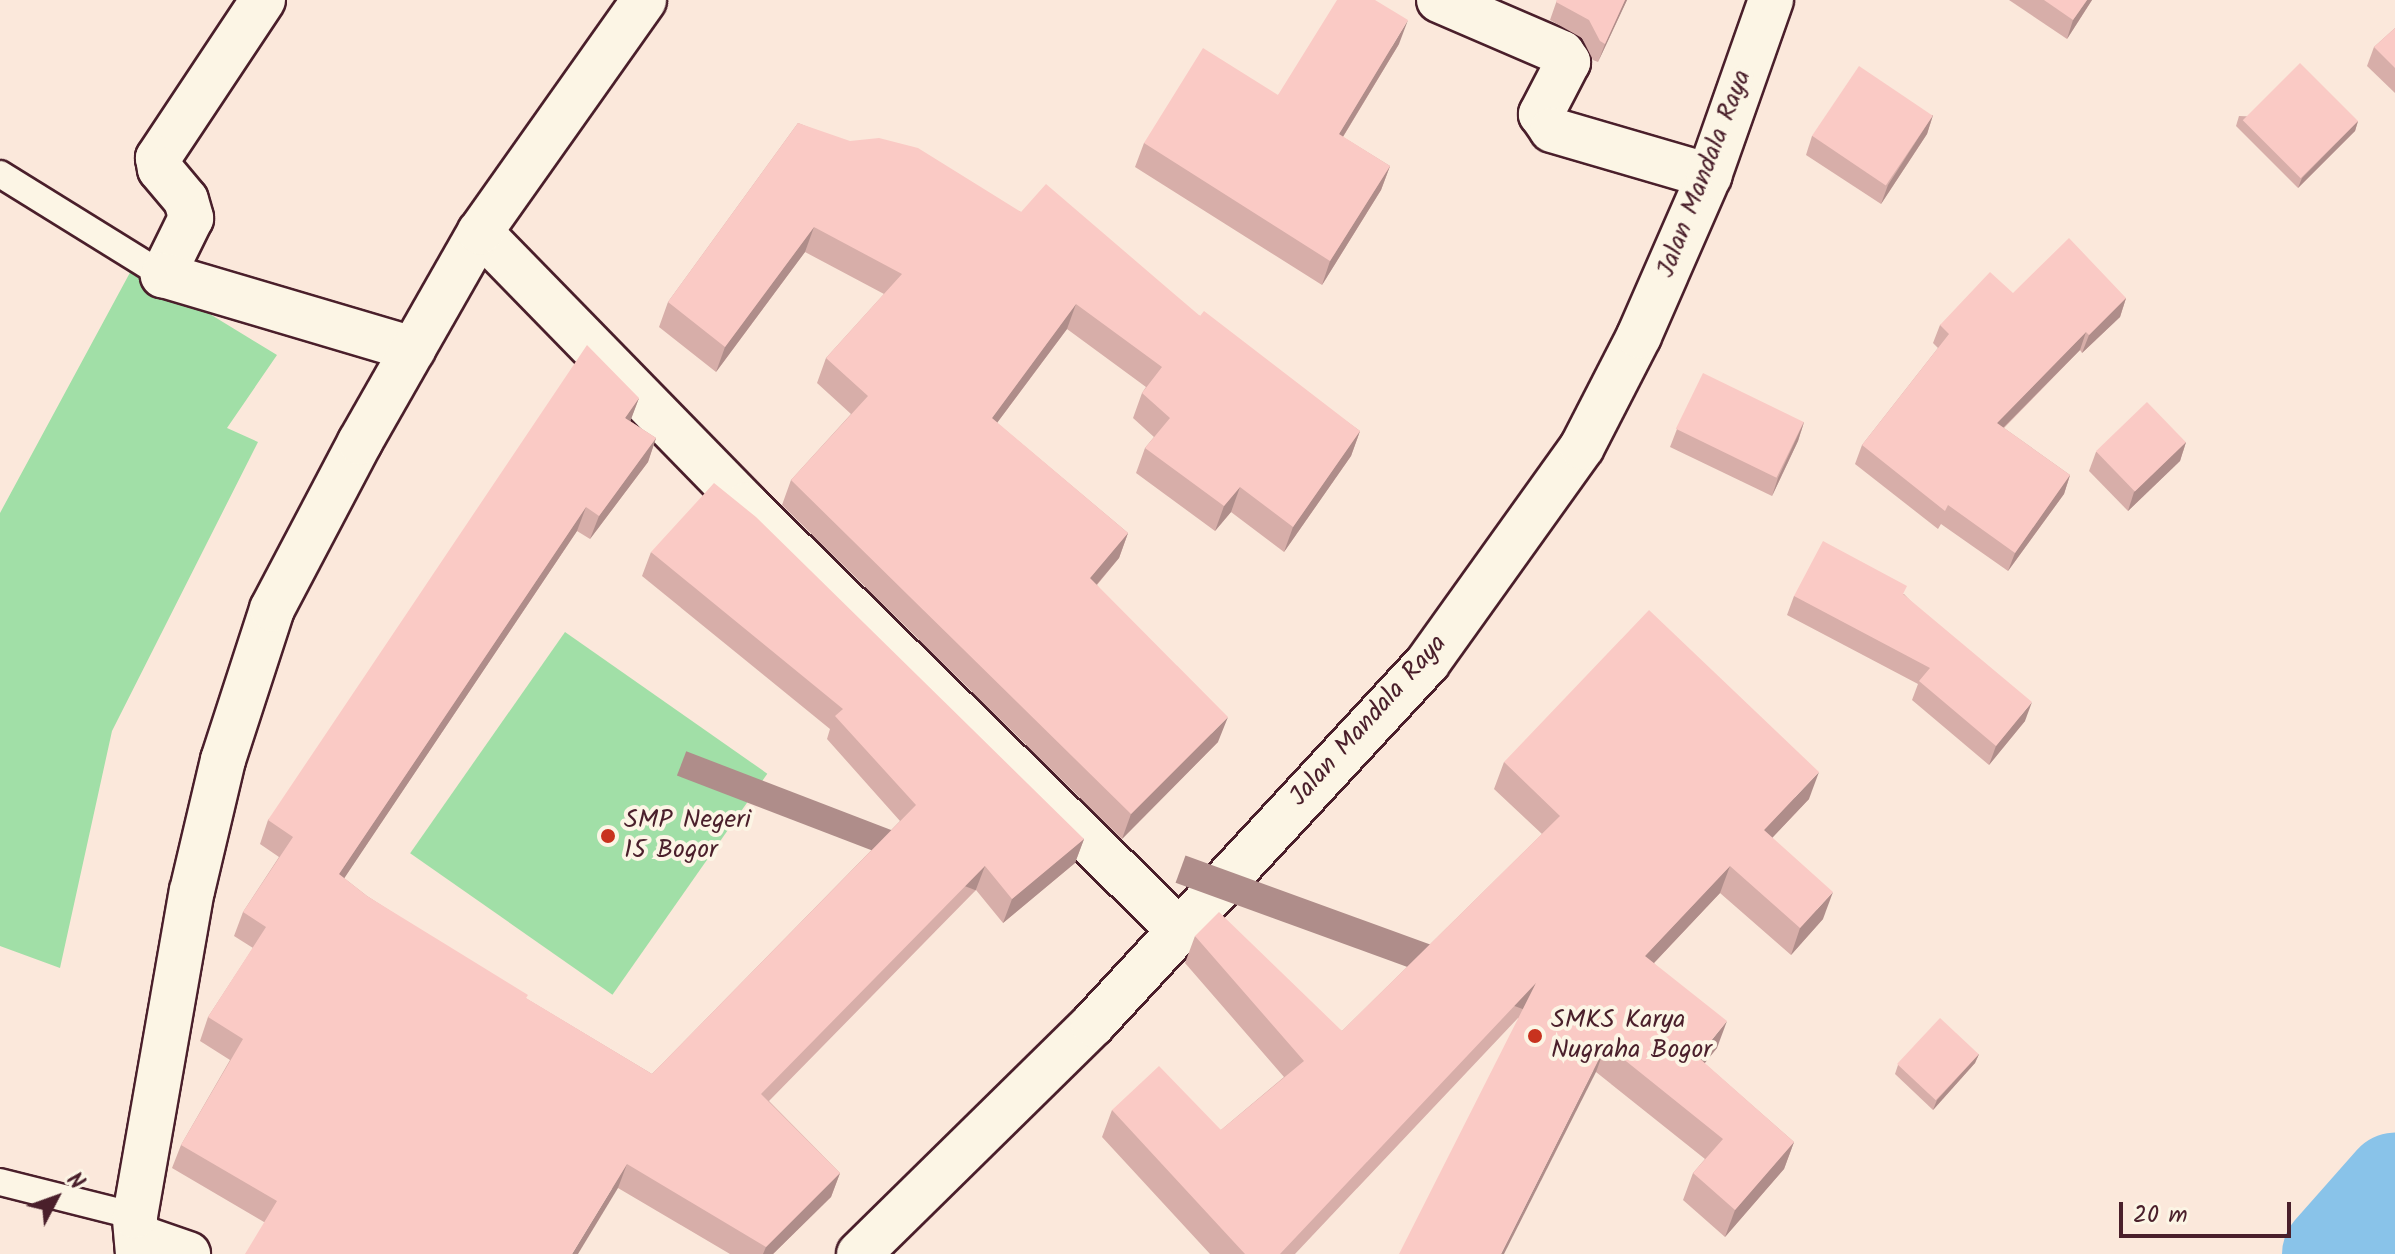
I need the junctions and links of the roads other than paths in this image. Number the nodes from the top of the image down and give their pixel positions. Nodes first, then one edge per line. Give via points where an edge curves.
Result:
1 (263, 0) edge
2 (644, 0) edge
3 (1439, 0) edge
4 (1771, 0) edge
5 (0, 174) edge
6 (1709, 176) junction
7 (480, 232) junction
8 (163, 275) junction
9 (413, 349) junction
10 (1178, 929) junction
11 (0, 1182) edge
12 (138, 1236) edge
13 (188, 1254) edge
14 (859, 1254) edge

1 - 8 street via 158,158 160,169 186,200 191,218
2 - 7 street
3 - 6 street via 1562,53 1568,62 1541,114 1552,130
4 - 6 street, Jalan Mandala Raya
5 - 8 lane
6 - 10 street, Jalan Mandala Raya via 1639,336 1582,447 1428,662
7 - 9 street
7 - 10 street via 746,505
8 - 9 street
9 - 12 street via 272,609 228,745 192,891
10 - 14 street, Jalan Mandala Raya via 1093,1024
11 - 12 lane
12 - 13 street

